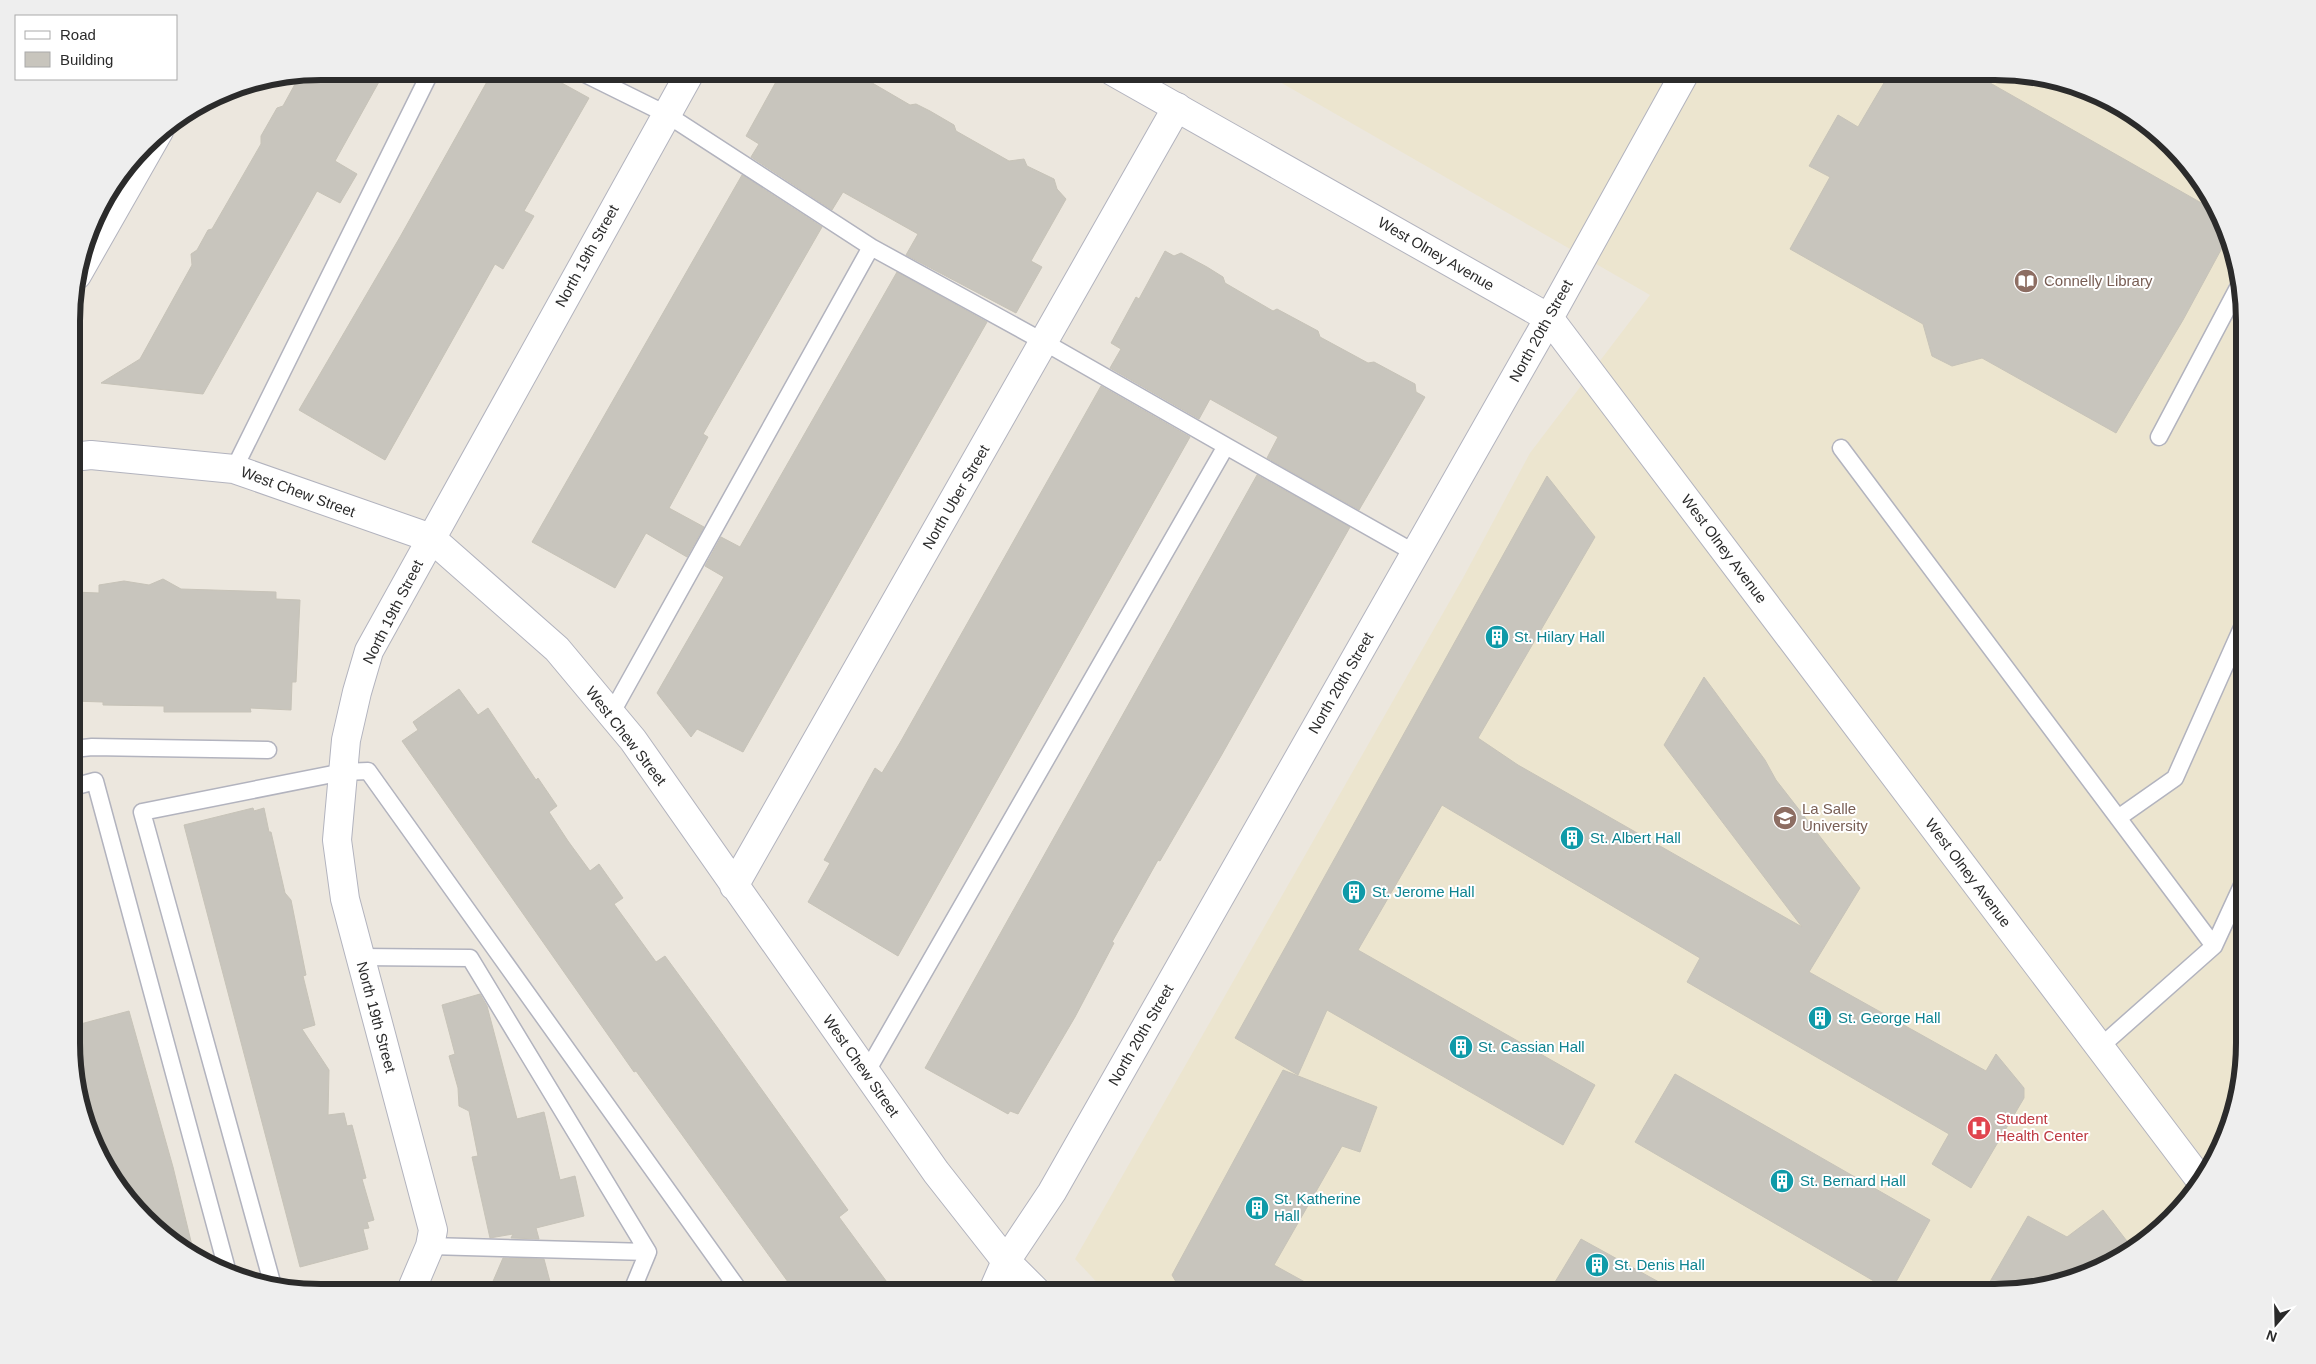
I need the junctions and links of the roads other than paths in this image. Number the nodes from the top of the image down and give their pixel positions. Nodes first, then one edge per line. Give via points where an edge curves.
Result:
1 (427, 80) edge
2 (597, 80) edge
3 (686, 80) edge
4 (1128, 80) edge
5 (1681, 80) edge
6 (1177, 107) junction
7 (666, 114) junction
8 (144, 158) edge
9 (870, 246) junction
10 (90, 253) edge
11 (2234, 295) edge
12 (1549, 318) junction
13 (1044, 342) junction
14 (2159, 437) dead end
15 (1226, 446) junction
16 (1840, 448) dead end
17 (80, 456) edge
18 (234, 469) junction
19 (431, 538) junction
20 (1415, 553) junction
21 (2236, 641) edge
22 (611, 714) junction
23 (80, 748) edge
24 (268, 750) dead end
25 (343, 772) junction
26 (80, 785) edge
27 (2118, 818) junction
28 (734, 886) junction
29 (2236, 898) edge
30 (2214, 946) junction
31 (360, 957) junction
32 (2100, 1047) junction
33 (866, 1073) junction
34 (2196, 1175) edge
35 (430, 1246) junction
36 (648, 1252) junction
37 (1006, 1261) junction
38 (226, 1264) edge
39 (271, 1278) edge
40 (414, 1284) edge
41 (635, 1284) edge
42 (735, 1284) edge
43 (996, 1284) edge
44 (1030, 1284) edge

1 - 18 lane
2 - 7 lane
3 - 7 street, North 19th Street
4 - 6 street, West Olney Avenue
5 - 12 street, North 20th Street
6 - 12 street, West Olney Avenue
6 - 13 street, North Uber Street
7 - 9 lane
7 - 19 street, North 19th Street
8 - 10 street
9 - 13 lane
9 - 22 lane
11 - 14 lane
12 - 20 street, North 20th Street
12 - 32 street, West Olney Avenue
13 - 15 lane
13 - 28 street, North Uber Street
15 - 20 lane
15 - 33 lane
16 - 27 lane
17 - 18 street, West Chew Street
18 - 19 street, West Chew Street
19 - 22 street, West Chew Street via 557,649
19 - 25 street, North 19th Street via 369,651 346,740
20 - 37 street, North 20th Street via 1052,1192
21 - 27 lane via 2176,778
22 - 28 street, West Chew Street via 633,740
23 - 24 lane
25 - 31 street, North 19th Street via 337,840 344,899
25 - 39 lane via 142,812
25 - 42 lane via 368,772
26 - 38 lane via 95,781
27 - 30 lane
28 - 33 street, West Chew Street
29 - 30 lane
30 - 32 lane
31 - 35 street, North 19th Street via 433,1230
31 - 36 lane via 470,958
32 - 34 street, West Olney Avenue
33 - 37 street, West Chew Street via 936,1172
35 - 36 lane
35 - 40 street, North 19th Street
36 - 41 lane
37 - 43 street, North 20th Street
37 - 44 street, West Chew Street

